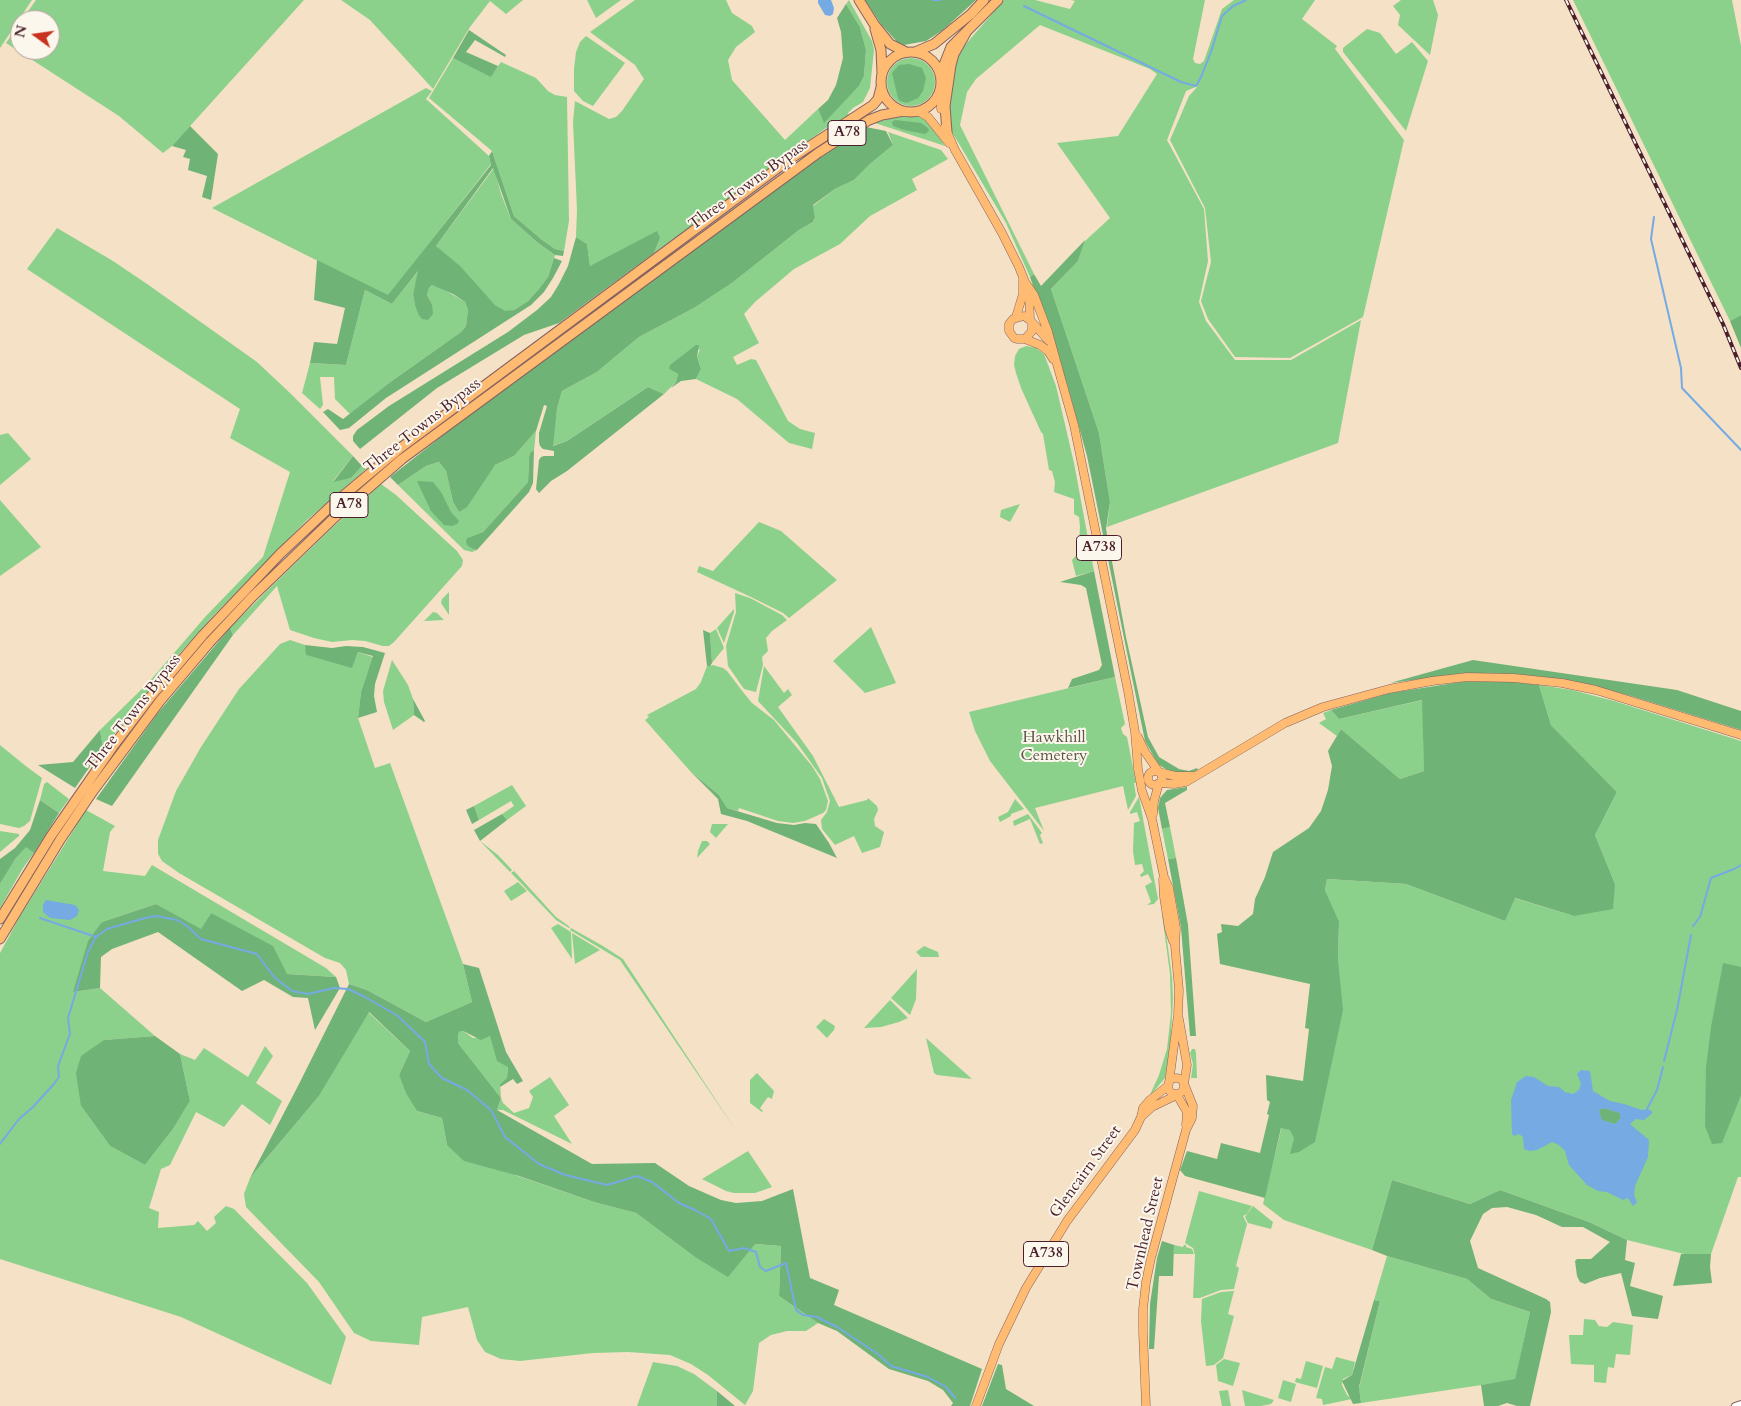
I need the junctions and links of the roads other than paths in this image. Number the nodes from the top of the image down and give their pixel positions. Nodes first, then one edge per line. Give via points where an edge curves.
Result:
1 (859, 0) edge
2 (984, 0) edge
3 (998, 0) edge
4 (874, 24) junction
5 (967, 31) junction
6 (910, 52) junction
7 (882, 75) junction
8 (940, 76) junction
9 (941, 86) junction
10 (882, 87) junction
11 (904, 111) junction
12 (918, 111) junction
13 (947, 132) junction
14 (954, 150) junction
15 (1024, 279) junction
16 (1016, 317) junction
17 (1031, 322) junction
18 (1025, 339) junction
19 (1053, 352) junction
20 (1058, 367) junction
21 (1135, 732) junction
22 (1741, 735) edge
23 (1137, 749) junction
24 (1159, 772) junction
25 (1197, 776) junction
26 (1149, 779) junction
27 (1159, 783) junction
28 (1147, 803) junction
29 (1152, 819) junction
30 (0, 919) edge
31 (0, 939) edge
32 (1178, 1014) junction
33 (1168, 1084) junction
34 (1185, 1085) junction
35 (1177, 1095) junction
36 (1141, 1117) junction
37 (1186, 1130) junction
38 (1741, 1404) edge
39 (976, 1406) edge
40 (1146, 1406) edge
41 (1735, 1406) edge

1 - 4 highway
2 - 6 highway via 934,44
3 - 5 highway
4 - 6 highway via 890,44
4 - 7 highway via 881,50
5 - 8 highway via 950,47
5 - 13 highway via 951,65 946,106
6 - 7 highway via 890,60
6 - 8 highway via 932,60
7 - 10 highway
8 - 9 highway
9 - 12 highway via 931,104
9 - 13 main road via 942,115
10 - 11 highway via 889,102
10 - 30 highway, Three Towns Bypass / A78 via 873,105 790,160 399,449 287,547 216,621 152,695 83,787
11 - 12 highway, A78
11 - 31 highway, Three Towns Bypass / A78 via 870,120 818,153 465,411 402,459 286,563 210,642 122,750 29,889
12 - 14 main road via 932,121
13 - 14 main road
14 - 15 main road via 1002,233
15 - 16 main road, A738
15 - 17 main road via 1030,298
15 - 19 main road via 1034,295
16 - 17 main road via 1024,316
16 - 18 main road, A738 via 1009,331 1017,340
17 - 18 main road via 1032,331
17 - 19 main road, A738 via 1043,333
18 - 20 main road, A738 via 1048,351
19 - 20 main road, A738
20 - 21 main road, A738 via 1083,468
21 - 23 main road, A738
21 - 24 main road, A738
22 - 25 main road via 1596,690 1514,678 1467,677 1389,689 1323,708 1285,723
23 - 26 main road, A738
23 - 28 main road
24 - 25 main road
24 - 26 main road via 1153,772
24 - 27 main road via 1162,778
25 - 27 main road via 1180,784
26 - 27 main road via 1153,784
26 - 28 main road
27 - 29 main road
28 - 29 main road
29 - 32 main road via 1176,928
32 - 33 main road
32 - 34 main road via 1186,1058
33 - 34 main road via 1177,1078
33 - 35 main road via 1172,1093
33 - 36 main road, Glencairn Street / A738 via 1143,1108
34 - 35 main road, A738 via 1182,1093
34 - 37 main road, Townhead Street via 1193,1109
35 - 36 main road, Glencairn Street / A738 via 1152,1107
35 - 37 main road, Townhead Street via 1186,1112
36 - 39 main road, Glencairn Street / A738 via 1130,1137 1067,1221 1026,1288 999,1344
37 - 40 main road, Townhead Street via 1146,1282 1143,1309
38 - 41 street

